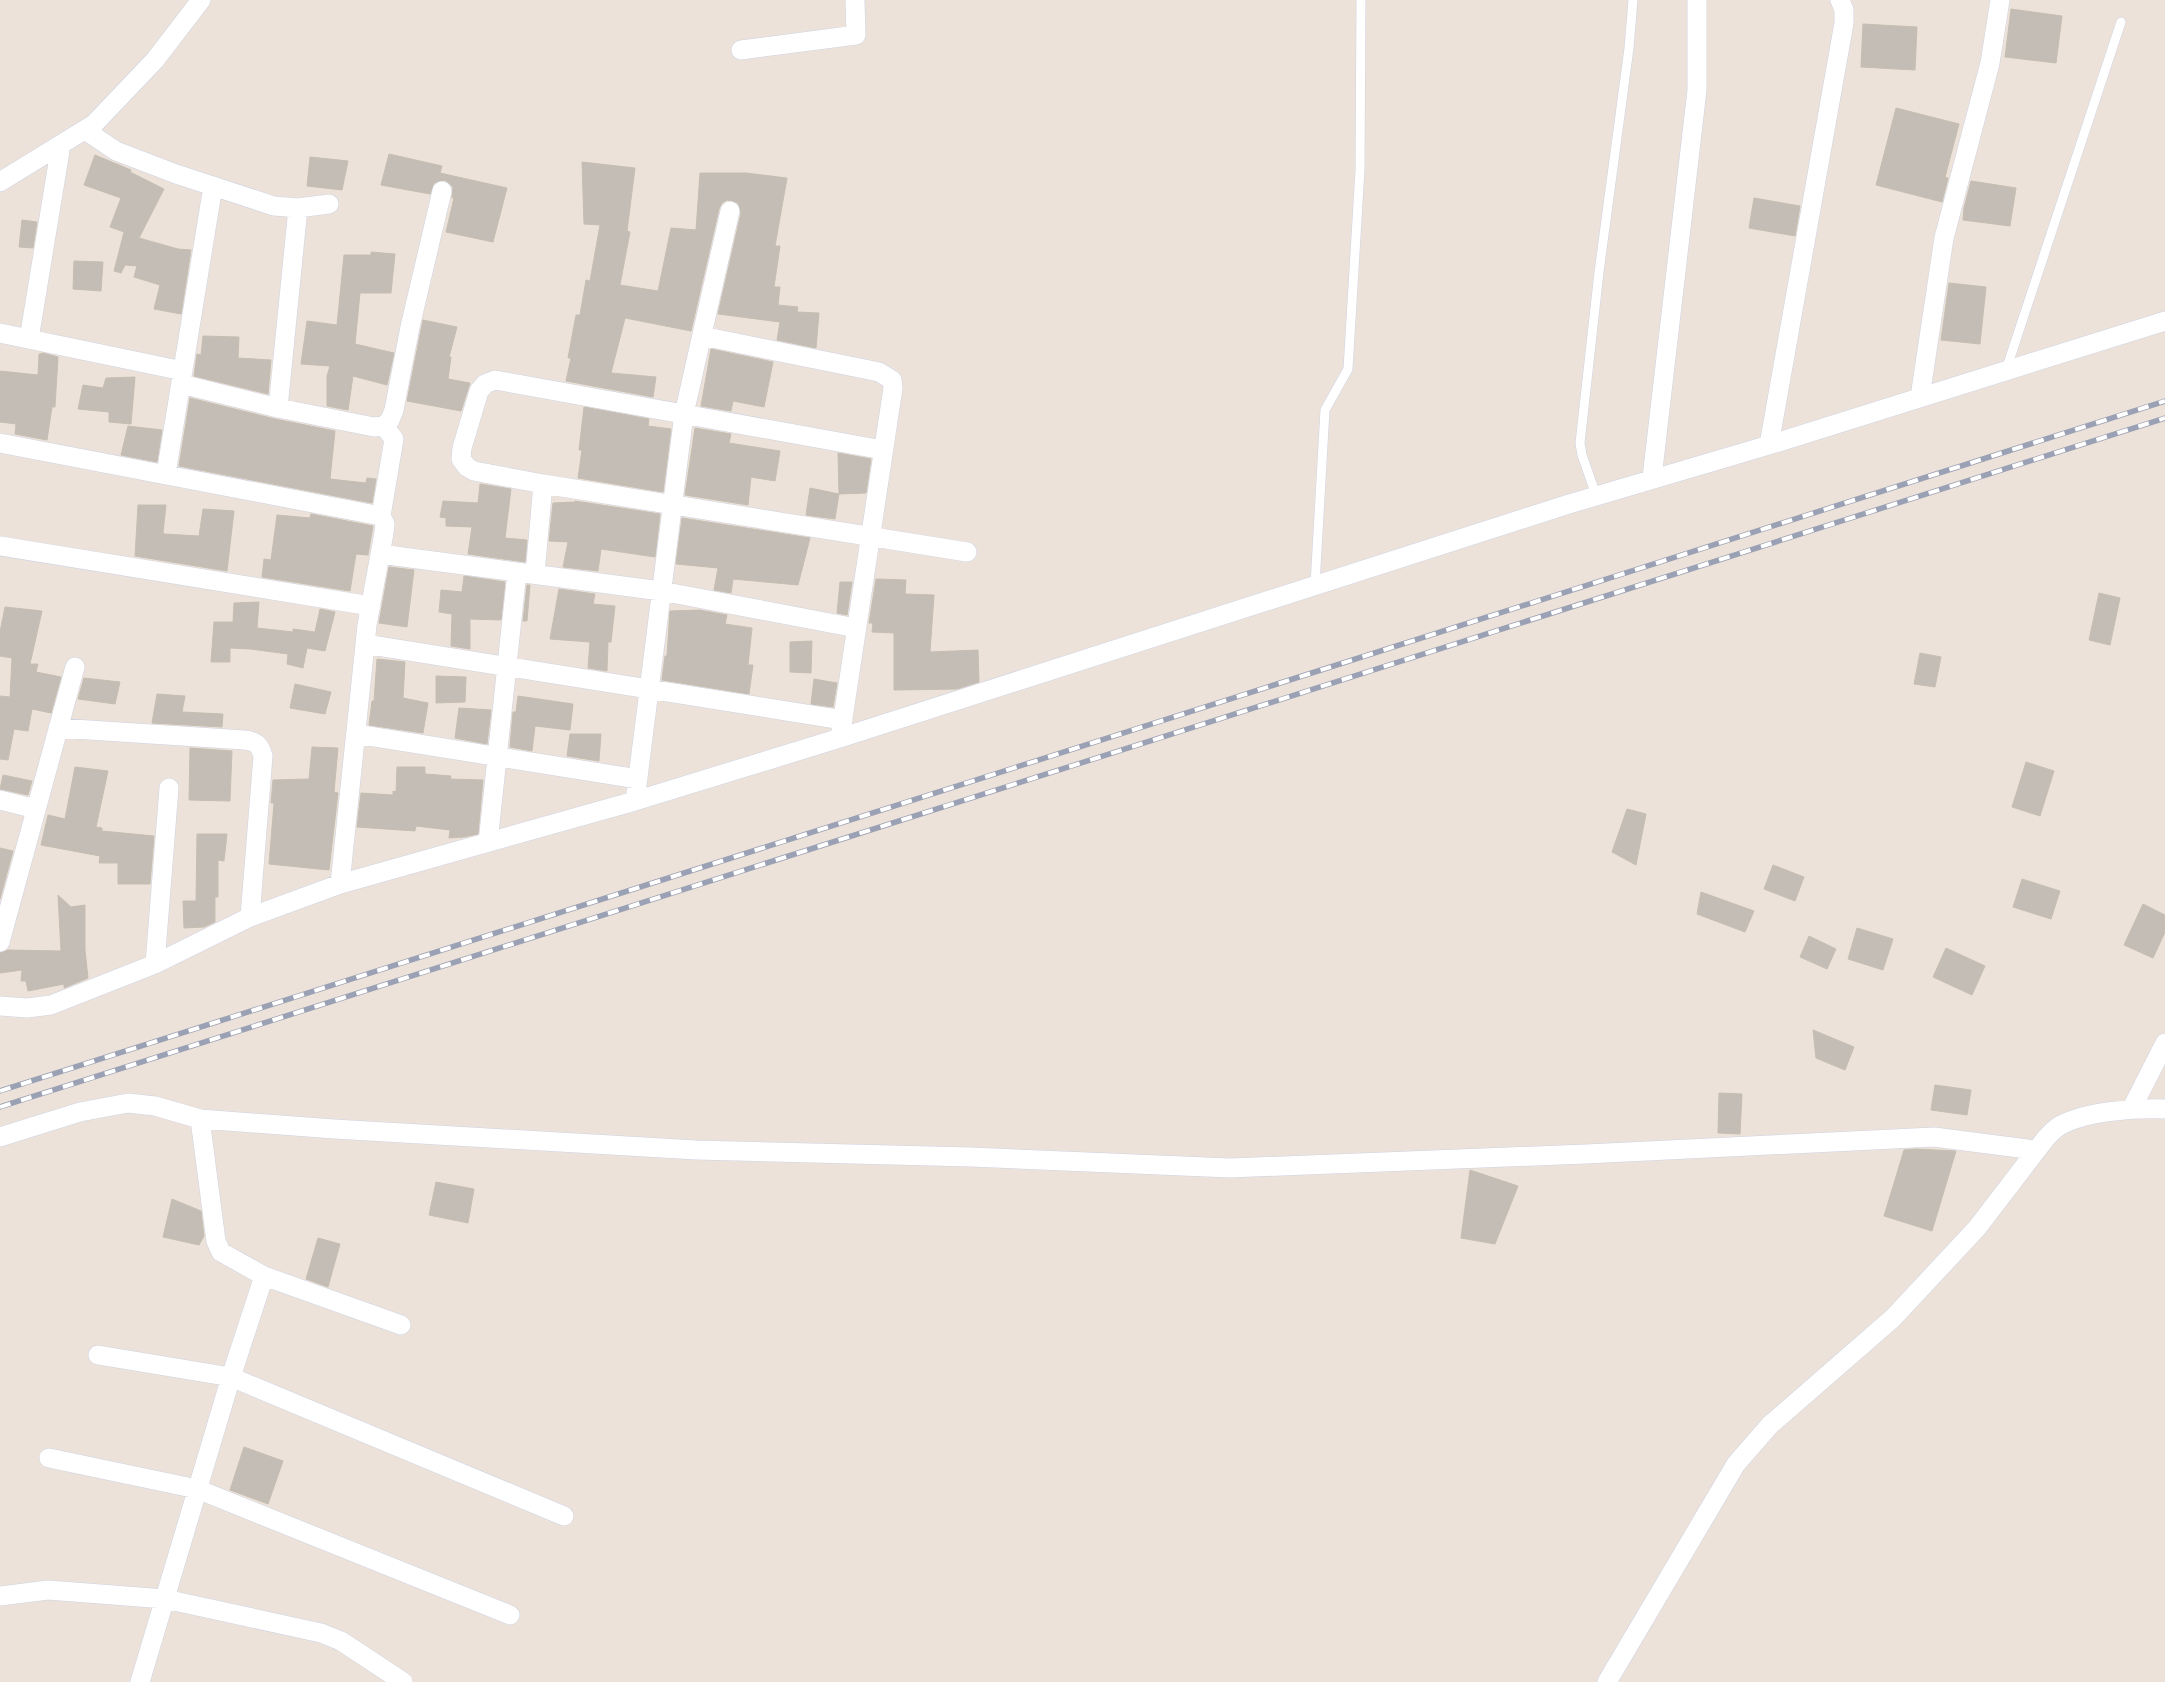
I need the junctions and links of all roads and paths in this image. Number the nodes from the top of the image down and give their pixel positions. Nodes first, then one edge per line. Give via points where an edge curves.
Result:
1 (201, 0) edge
2 (855, 0) edge
3 (1361, 0) edge
4 (1633, 0) edge
5 (1697, 0) edge
6 (1840, 0) edge
7 (2000, 0) edge
8 (2121, 22) dead end
9 (741, 50) dead end
10 (90, 127) junction
11 (61, 145) junction
12 (0, 182) edge
13 (213, 186) junction
14 (442, 191) dead end
15 (330, 204) dead end
16 (298, 208) junction
17 (730, 211) dead end
18 (2165, 321) edge
19 (0, 333) edge
20 (702, 336) junction
21 (29, 339) junction
22 (2006, 370) junction
23 (182, 378) junction
24 (1920, 397) junction
25 (278, 408) junction
26 (684, 414) junction
27 (384, 426) junction
28 (0, 443) edge
29 (1769, 445) junction
30 (883, 450) junction
31 (166, 474) junction
32 (1652, 478) junction
33 (544, 484) junction
34 (1596, 495) junction
35 (672, 505) junction
36 (381, 516) junction
37 (870, 536) junction
38 (0, 546) edge
39 (966, 552) dead end
40 (380, 554) junction
41 (526, 573) junction
42 (1314, 585) junction
43 (661, 591) junction
44 (371, 606) junction
45 (856, 628) junction
46 (365, 644) junction
47 (75, 667) dead end
48 (507, 667) junction
49 (649, 690) junction
50 (843, 720) junction
51 (58, 728) junction
52 (356, 734) junction
53 (840, 738) junction
54 (497, 756) junction
55 (638, 779) junction
56 (169, 788) dead end
57 (0, 800) edge
58 (635, 801) junction
59 (36, 809) junction
60 (488, 842) junction
61 (340, 884) junction
62 (250, 917) junction
63 (0, 942) edge
64 (155, 964) junction
65 (0, 1006) edge
66 (2165, 1043) edge
67 (2132, 1108) junction
68 (2165, 1109) edge
69 (200, 1119) junction
70 (0, 1137) edge
71 (2035, 1150) junction
72 (264, 1276) junction
73 (401, 1325) dead end
74 (98, 1355) dead end
75 (231, 1377) junction
76 (49, 1458) dead end
77 (197, 1490) junction
78 (564, 1516) dead end
79 (0, 1596) edge
80 (165, 1599) junction
81 (510, 1615) dead end
82 (140, 1682) edge
83 (403, 1682) edge
84 (1607, 1682) edge

1 - 10 street via 155,60
2 - 9 street via 856,35
3 - 42 lane via 1360,170 1348,369 1325,410
4 - 34 lane via 1580,443
5 - 32 street via 1697,90
6 - 29 street via 1844,23
7 - 24 street via 1990,63 1945,231
8 - 22 lane
10 - 11 street
10 - 13 street via 116,151
11 - 12 street
11 - 21 street
13 - 16 street via 274,206
13 - 23 street
14 - 27 street via 394,410
15 - 16 street
16 - 25 street
17 - 20 street
18 - 22 street
19 - 21 street
20 - 26 street
20 - 30 street via 886,375 892,380 893,388
21 - 23 street
22 - 24 street
23 - 25 street
23 - 31 street
24 - 29 street
25 - 27 street via 374,427
26 - 30 street
26 - 33 street via 509,381 495,380 484,384 479,391 461,459 474,471
26 - 35 street
27 - 36 street via 394,440
28 - 31 street
29 - 32 street
30 - 37 street
31 - 36 street
32 - 34 street
33 - 35 street
33 - 41 street
34 - 42 street
35 - 37 street
35 - 43 street
36 - 40 street via 384,524
37 - 39 street
37 - 45 street
38 - 44 street
40 - 41 street
40 - 44 street
41 - 43 street
41 - 48 street
42 - 53 street
43 - 45 street
43 - 49 street
44 - 46 street
45 - 50 street
46 - 48 street
46 - 52 street
47 - 51 street
48 - 49 street
48 - 54 street
49 - 50 street
49 - 55 street
50 - 53 street
51 - 59 street
51 - 62 street via 244,740 253,741 260,747 263,756
52 - 54 street
52 - 61 street
53 - 58 street
54 - 55 street
54 - 60 street
55 - 58 street
56 - 64 street
57 - 59 street
58 - 60 street
59 - 63 street
60 - 61 street
61 - 62 street
62 - 64 street
64 - 65 street via 51,1005 27,1008
66 - 67 street
67 - 68 street
67 - 71 street via 2060,1126
69 - 70 street via 155,1106 128,1103 80,1112
69 - 71 street via 696,1150 971,1156 1239,1168 1934,1137
69 - 72 street via 216,1241 221,1252
71 - 84 street via 1977,1228 1893,1318 1770,1425 1736,1464
72 - 73 street
72 - 75 street
74 - 75 street
75 - 77 street
75 - 78 street
76 - 77 street
77 - 80 street
77 - 81 street
79 - 80 street via 48,1590
80 - 82 street
80 - 83 street via 321,1633 341,1641

